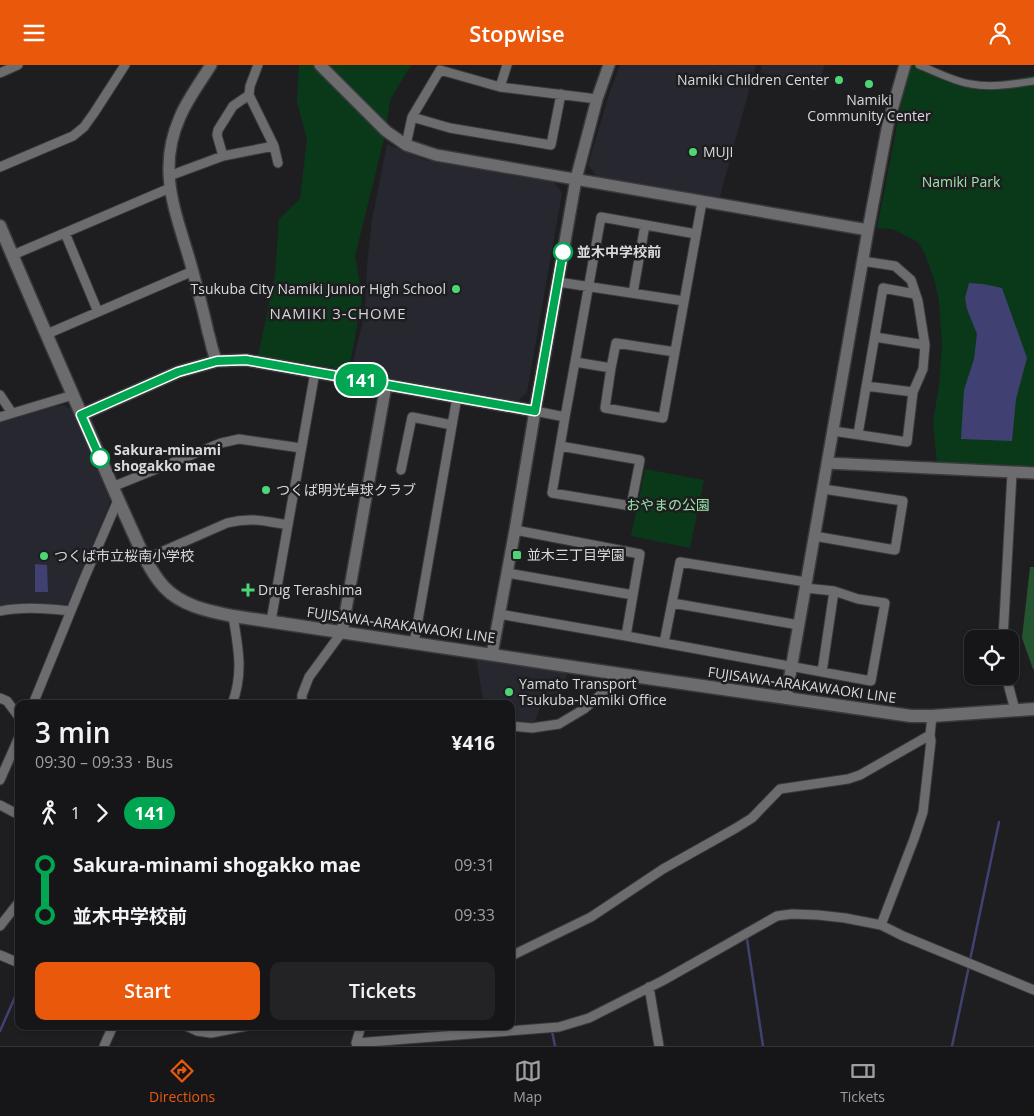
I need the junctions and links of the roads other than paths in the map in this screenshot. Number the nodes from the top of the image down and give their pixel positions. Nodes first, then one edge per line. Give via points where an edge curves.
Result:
1 (18, 65) edge
2 (124, 65) edge
3 (211, 65) edge
4 (258, 65) edge
5 (320, 65) edge
6 (508, 65) edge
7 (609, 65) edge
8 (904, 65) edge
9 (919, 65) edge
10 (0, 73) edge
11 (1034, 81) edge
12 (500, 87) junction
13 (561, 94) junction
14 (249, 95) junction
15 (597, 99) junction
16 (412, 117) junction
17 (406, 145) junction
18 (274, 146) junction
19 (223, 156) junction
20 (278, 163) dead end
21 (0, 167) edge
22 (576, 179) junction
23 (169, 182) junction
24 (702, 202) junction
25 (645, 225) junction
26 (0, 226) edge
27 (868, 231) junction
28 (65, 233) junction
29 (696, 234) junction
30 (12, 255) junction
31 (862, 261) junction
32 (193, 271) junction
33 (558, 283) junction
34 (589, 286) junction
35 (633, 293) junction
36 (915, 294) junction
37 (684, 301) junction
38 (98, 312) junction
39 (47, 334) junction
40 (874, 337) junction
41 (926, 345) junction
42 (675, 352) junction
43 (217, 361) junction
44 (575, 362) junction
45 (611, 369) junction
46 (315, 372) junction
47 (386, 385) junction
48 (866, 385) junction
49 (913, 392) junction
50 (0, 395) edge
51 (73, 395) junction
52 (457, 397) junction
53 (535, 411) junction
54 (12, 413) junction
55 (81, 415) junction
56 (0, 417) edge
57 (565, 417) junction
58 (452, 425) junction
59 (833, 431) junction
60 (858, 434) junction
61 (560, 446) junction
62 (301, 448) junction
63 (827, 463) junction
64 (401, 470) dead end
65 (1012, 473) junction
66 (1034, 473) edge
67 (112, 487) junction
68 (823, 489) junction
69 (118, 500) junction
70 (288, 525) junction
71 (515, 530) junction
72 (814, 536) junction
73 (145, 559) junction
74 (507, 573) junction
75 (806, 585) junction
76 (834, 591) junction
77 (633, 595) junction
78 (672, 603) junction
79 (0, 611) edge
80 (70, 611) junction
81 (499, 614) junction
82 (233, 615) junction
83 (271, 621) junction
84 (799, 625) junction
85 (1003, 630) edge
86 (342, 632) junction
87 (626, 636) junction
88 (414, 643) junction
89 (664, 643) junction
90 (492, 654) junction
91 (792, 667) junction
92 (822, 672) junction
93 (615, 673) junction
94 (1008, 685) edge
95 (0, 698) edge
96 (786, 698) junction
97 (35, 700) edge
98 (233, 700) edge
99 (302, 700) edge
100 (1034, 709) edge
101 (1015, 710) junction
102 (15, 712) edge
103 (932, 716) junction
104 (515, 726) edge
105 (930, 735) junction
106 (15, 746) edge
107 (0, 779) edge
108 (0, 805) edge
109 (15, 813) edge
110 (15, 907) edge
111 (881, 925) junction
112 (0, 926) edge
113 (515, 954) edge
114 (0, 955) edge
115 (15, 961) edge
116 (649, 987) junction
117 (1034, 990) edge
118 (110, 1030) edge
119 (195, 1030) edge
120 (226, 1030) edge
121 (360, 1030) edge
122 (104, 1046) edge
123 (659, 1046) edge

1 - 10 street
2 - 21 street via 94,113 74,136
3 - 23 street via 180,115 170,151
4 - 14 street
5 - 17 street via 386,131
6 - 12 street
7 - 15 street
8 - 27 street via 888,124
9 - 11 street via 970,84
12 - 13 street
12 - 16 street via 440,70
13 - 15 street
13 - 16 street via 551,145 450,128
14 - 18 street
14 - 19 street via 233,106 218,130
15 - 22 street
16 - 17 street
17 - 22 street via 436,155
18 - 19 street
18 - 20 street
19 - 23 street
22 - 24 street
22 - 33 street
23 - 28 street
23 - 32 street
24 - 27 street
24 - 29 street
25 - 29 street
25 - 34 street via 601,217
25 - 35 street
26 - 30 main road, FUJISAWA-ARAKAWAOKI LINE
27 - 31 street
28 - 30 street
28 - 38 street
29 - 37 street
30 - 39 main road, FUJISAWA-ARAKAWAOKI LINE
31 - 36 street via 895,267 911,281
31 - 59 street
32 - 38 street
32 - 43 street
33 - 34 street
33 - 53 street
34 - 35 street
34 - 44 street
35 - 37 street
36 - 40 street via 883,288
36 - 41 street
37 - 42 street
38 - 39 street
39 - 51 main road, FUJISAWA-ARAKAWAOKI LINE
40 - 41 street
40 - 48 street
41 - 49 street via 923,369
42 - 45 street via 616,343
42 - 45 street via 663,418 605,408
43 - 46 street via 246,360
43 - 55 street via 178,372
44 - 45 street
44 - 57 street
46 - 47 street
46 - 62 street
47 - 52 street
47 - 86 street
48 - 49 street
48 - 60 street
49 - 60 street via 907,442
50 - 54 street
51 - 54 street
51 - 55 main road, FUJISAWA-ARAKAWAOKI LINE
52 - 53 street
52 - 58 street
53 - 57 street
53 - 71 street
54 - 56 street
55 - 67 main road, FUJISAWA-ARAKAWAOKI LINE
57 - 61 street
58 - 64 street via 412,417
58 - 88 street
59 - 60 street
59 - 63 street
61 - 61 street via 552,493 631,506 640,460
62 - 67 street via 239,439 221,443
62 - 70 street
63 - 65 street
63 - 68 street
65 - 66 street
65 - 85 street
67 - 69 main road, FUJISAWA-ARAKAWAOKI LINE
68 - 72 street
68 - 72 street via 903,501 895,550
69 - 73 main road, FUJISAWA-ARAKAWAOKI LINE
69 - 80 street
70 - 73 street via 252,519 227,523
70 - 83 street
71 - 74 street
71 - 77 street via 640,554
72 - 75 street
73 - 82 main road, FUJISAWA-ARAKAWAOKI LINE via 156,577 181,599 211,612
74 - 77 street
74 - 81 street
75 - 76 street
75 - 78 street via 680,562
75 - 84 street
76 - 92 street
76 - 92 street via 885,603 871,681
77 - 87 street
78 - 84 street
78 - 89 street
79 - 80 street via 15,608
80 - 97 street
81 - 87 street
81 - 90 street
82 - 83 main road, FUJISAWA-ARAKAWAOKI LINE
82 - 98 street via 239,656 239,677
83 - 86 main road, FUJISAWA-ARAKAWAOKI LINE
84 - 91 street
86 - 88 main road, FUJISAWA-ARAKAWAOKI LINE
86 - 99 street via 309,677
87 - 89 street
88 - 90 main road, FUJISAWA-ARAKAWAOKI LINE
89 - 91 street
90 - 93 main road, FUJISAWA-ARAKAWAOKI LINE
91 - 92 street
91 - 96 street
93 - 96 main road, FUJISAWA-ARAKAWAOKI LINE
93 - 104 street via 605,691 559,724 532,728
94 - 101 street
95 - 102 street
96 - 103 main road, FUJISAWA-ARAKAWAOKI LINE via 911,716
100 - 101 main road, FUJISAWA-ARAKAWAOKI LINE
101 - 103 main road, FUJISAWA-ARAKAWAOKI LINE
103 - 105 street
105 - 111 street via 923,812
105 - 113 street via 860,775 780,789 752,818 736,828 663,869 591,917
106 - 107 street
108 - 109 street
110 - 112 street
111 - 116 street via 818,915 777,916
111 - 117 street
114 - 115 street
116 - 121 street via 589,1018 559,1027 356,1043
116 - 123 street
118 - 122 street
119 - 120 street via 211,1033

